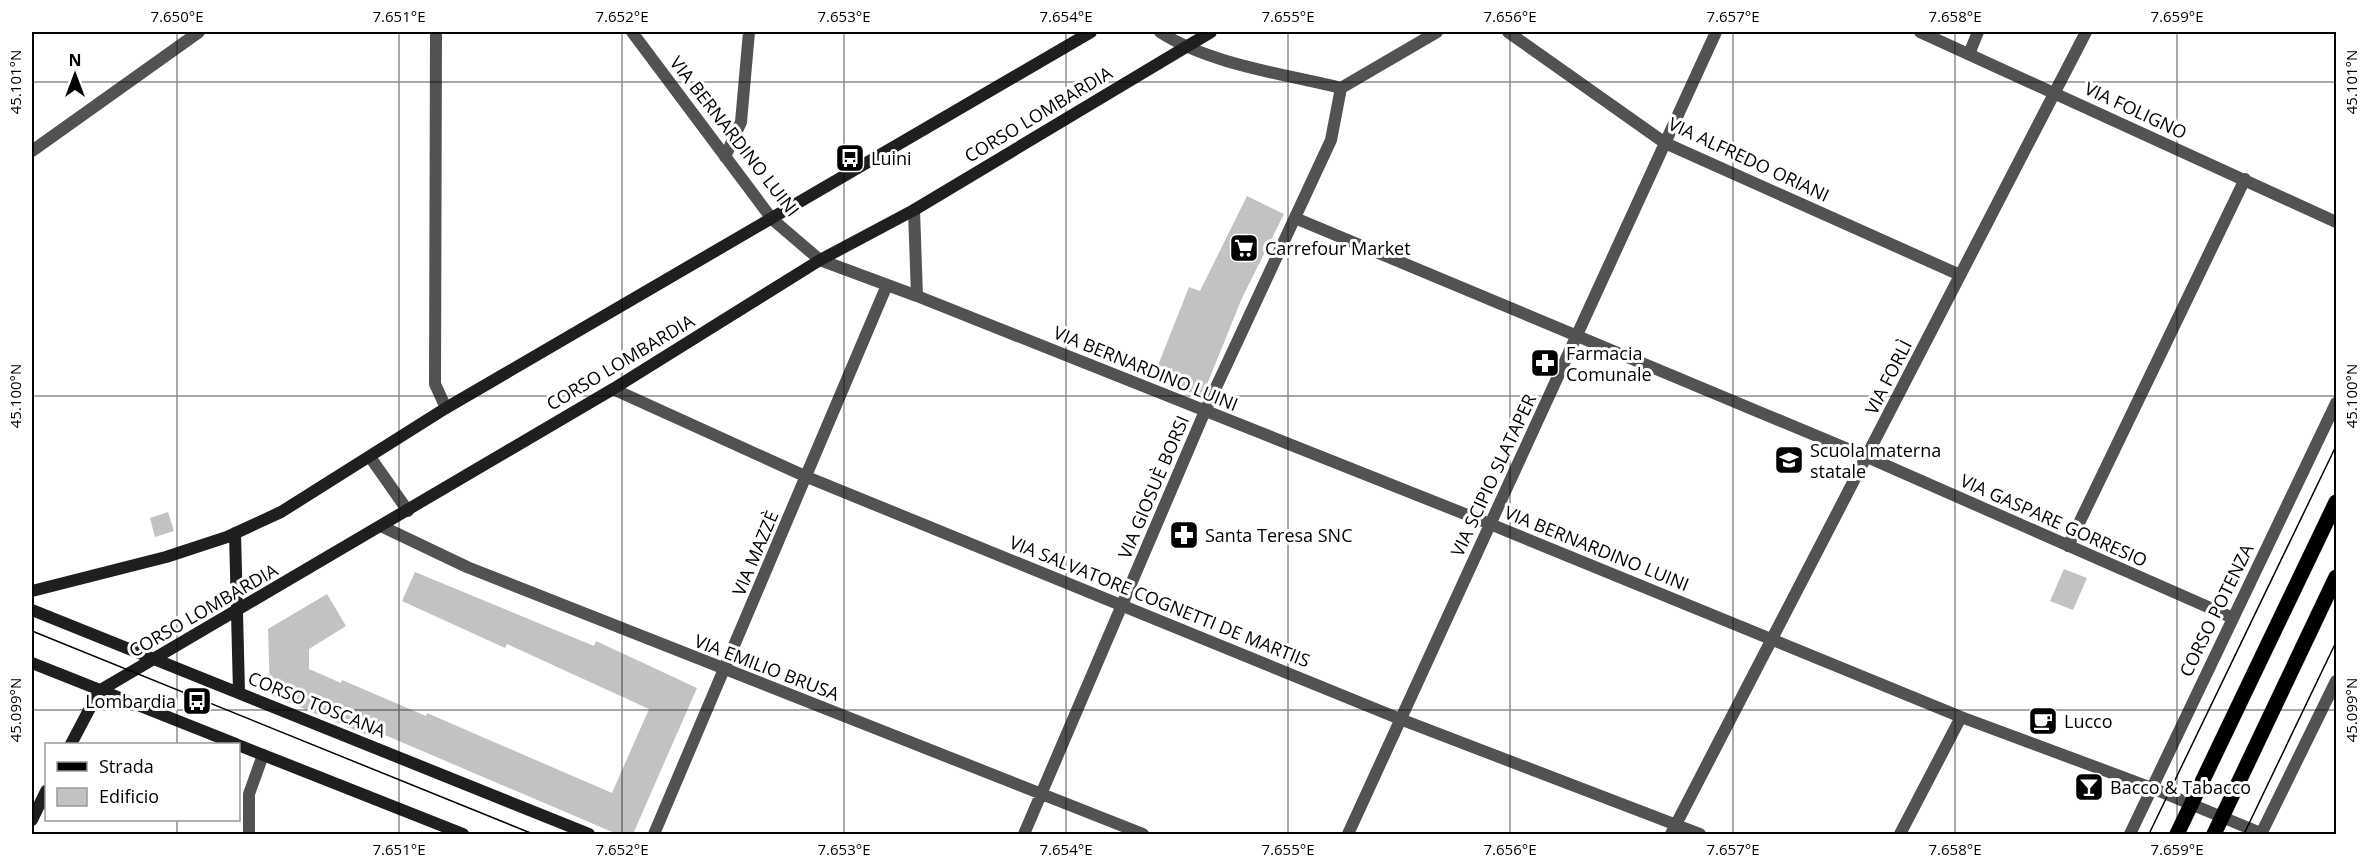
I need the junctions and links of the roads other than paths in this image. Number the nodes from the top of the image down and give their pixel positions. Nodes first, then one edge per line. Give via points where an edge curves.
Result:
1 (199, 32) edge
2 (436, 32) edge
3 (632, 32) edge
4 (749, 32) edge
5 (1091, 32) edge
6 (1160, 32) edge
7 (1211, 32) edge
8 (1437, 32) edge
9 (1508, 32) edge
10 (1716, 32) edge
11 (1920, 32) edge
12 (1978, 32) edge
13 (2086, 32) edge
14 (1186, 45) junction
15 (1969, 54) junction
16 (1341, 88) junction
17 (2055, 92) junction
18 (1665, 143) junction
19 (32, 152) edge
20 (725, 157) junction
21 (2245, 179) junction
22 (914, 210) junction
23 (1295, 218) junction
24 (772, 219) junction
25 (2337, 222) edge
26 (820, 260) junction
27 (1960, 275) junction
28 (887, 285) junction
29 (917, 296) junction
30 (1577, 334) junction
31 (613, 389) junction
32 (2337, 403) edge
33 (446, 408) junction
34 (1205, 411) junction
35 (370, 456) junction
36 (1867, 457) junction
37 (807, 477) junction
38 (2337, 502) edge
39 (408, 511) junction
40 (1490, 524) junction
41 (381, 526) junction
42 (235, 533) junction
43 (2068, 546) junction
44 (2337, 577) edge
45 (32, 591) edge
46 (1123, 605) junction
47 (32, 610) edge
48 (238, 611) junction
49 (2234, 618) junction
50 (1773, 640) junction
51 (156, 659) junction
52 (32, 663) edge
53 (724, 670) junction
54 (2337, 681) edge
55 (99, 691) junction
56 (239, 692) junction
57 (1961, 717) junction
58 (1400, 720) junction
59 (71, 743) edge
60 (232, 743) edge
61 (240, 746) edge
62 (263, 755) junction
63 (2152, 788) junction
64 (45, 793) edge
65 (1042, 793) junction
66 (2192, 804) junction
67 (2222, 817) junction
68 (32, 820) edge
69 (1674, 830) edge
70 (249, 834) edge
71 (464, 834) edge
72 (589, 834) edge
73 (654, 834) edge
74 (1024, 834) edge
75 (1143, 834) edge
76 (1347, 834) edge
77 (1700, 834) edge
78 (1900, 834) edge
79 (2130, 834) edge
80 (2177, 834) edge
81 (2214, 834) edge
82 (2262, 834) edge

1 - 19 street
2 - 33 street via 435,384
3 - 20 street, VIA BERNARDINO LUINI
4 - 20 street via 741,122
5 - 24 street
6 - 14 street
7 - 14 street, CORSO LOMBARDIA
8 - 16 street
9 - 18 street, VIA ALFREDO ORIANI
10 - 18 street, VIA SCIPIO SLATAPER
11 - 15 street, VIA FOLIGNO
12 - 15 street
13 - 17 street, VIA FORLÌ
14 - 16 street
14 - 22 street, CORSO LOMBARDIA
15 - 17 street, VIA FOLIGNO
16 - 23 street, VIA GIOSUÈ BORSI via 1331,140
17 - 21 street, VIA FOLIGNO
17 - 27 street, VIA FORLÌ
18 - 27 street, VIA ALFREDO ORIANI
18 - 30 street, VIA SCIPIO SLATAPER
20 - 24 street, VIA BERNARDINO LUINI
21 - 25 street, VIA FOLIGNO
21 - 43 street
22 - 26 street, CORSO LOMBARDIA
22 - 29 street
23 - 30 street, VIA GASPARE GORRESIO
23 - 34 street, VIA GIOSUÈ BORSI
24 - 26 street, VIA BERNARDINO LUINI
24 - 33 street
26 - 28 street, VIA BERNARDINO LUINI
26 - 31 street, CORSO LOMBARDIA
27 - 36 street, VIA FORLÌ
28 - 29 street, VIA BERNARDINO LUINI
28 - 37 street, VIA MAZZÈ
29 - 34 street, VIA BERNARDINO LUINI
30 - 36 street, VIA GASPARE GORRESIO
30 - 40 street, VIA SCIPIO SLATAPER
31 - 37 street, VIA SALVATORE COGNETTI DE MARTIIS
31 - 39 street, CORSO LOMBARDIA
32 - 49 street, CORSO POTENZA
33 - 35 street
34 - 40 street, VIA BERNARDINO LUINI
34 - 46 street, VIA GIOSUÈ BORSI
35 - 39 street
35 - 42 street via 281,512
36 - 43 street, VIA GASPARE GORRESIO
36 - 50 street, VIA FORLÌ
37 - 46 street, VIA SALVATORE COGNETTI DE MARTIIS
37 - 53 street, VIA MAZZÈ
38 - 66 main road
39 - 41 street, CORSO LOMBARDIA
40 - 50 street, VIA BERNARDINO LUINI
40 - 58 street, VIA SCIPIO SLATAPER
41 - 48 street, CORSO LOMBARDIA
41 - 53 street, VIA EMILIO BRUSA via 467,567
42 - 45 street via 166,557
42 - 48 street
43 - 49 street, VIA GASPARE GORRESIO
44 - 67 main road
46 - 58 street, VIA SALVATORE COGNETTI DE MARTIIS
46 - 65 street, VIA GIOSUÈ BORSI
47 - 51 street, CORSO TOSCANA
48 - 51 street, CORSO LOMBARDIA
48 - 56 street
49 - 63 street, CORSO POTENZA
50 - 57 street, VIA BERNARDINO LUINI
50 - 69 street, VIA FORLÌ
51 - 55 street, CORSO LOMBARDIA
51 - 56 street, CORSO TOSCANA
52 - 55 street
53 - 65 street, VIA EMILIO BRUSA
53 - 73 street, VIA MAZZÈ
54 - 82 street
55 - 59 street
55 - 60 street
56 - 72 street, CORSO TOSCANA
57 - 63 street, VIA BERNARDINO LUINI
57 - 78 street
58 - 69 street, VIA SALVATORE COGNETTI DE MARTIIS
58 - 76 street, VIA SCIPIO SLATAPER
61 - 62 street
62 - 70 street via 249,794
62 - 71 street
63 - 66 street, VIA BERNARDINO LUINI
63 - 79 street, CORSO POTENZA
64 - 68 street
65 - 74 street, VIA GIOSUÈ BORSI
65 - 75 street, VIA EMILIO BRUSA
66 - 67 street, VIA BERNARDINO LUINI
66 - 80 main road
67 - 81 main road
67 - 82 street, VIA BERNARDINO LUINI
69 - 77 street, VIA SALVATORE COGNETTI DE MARTIIS

